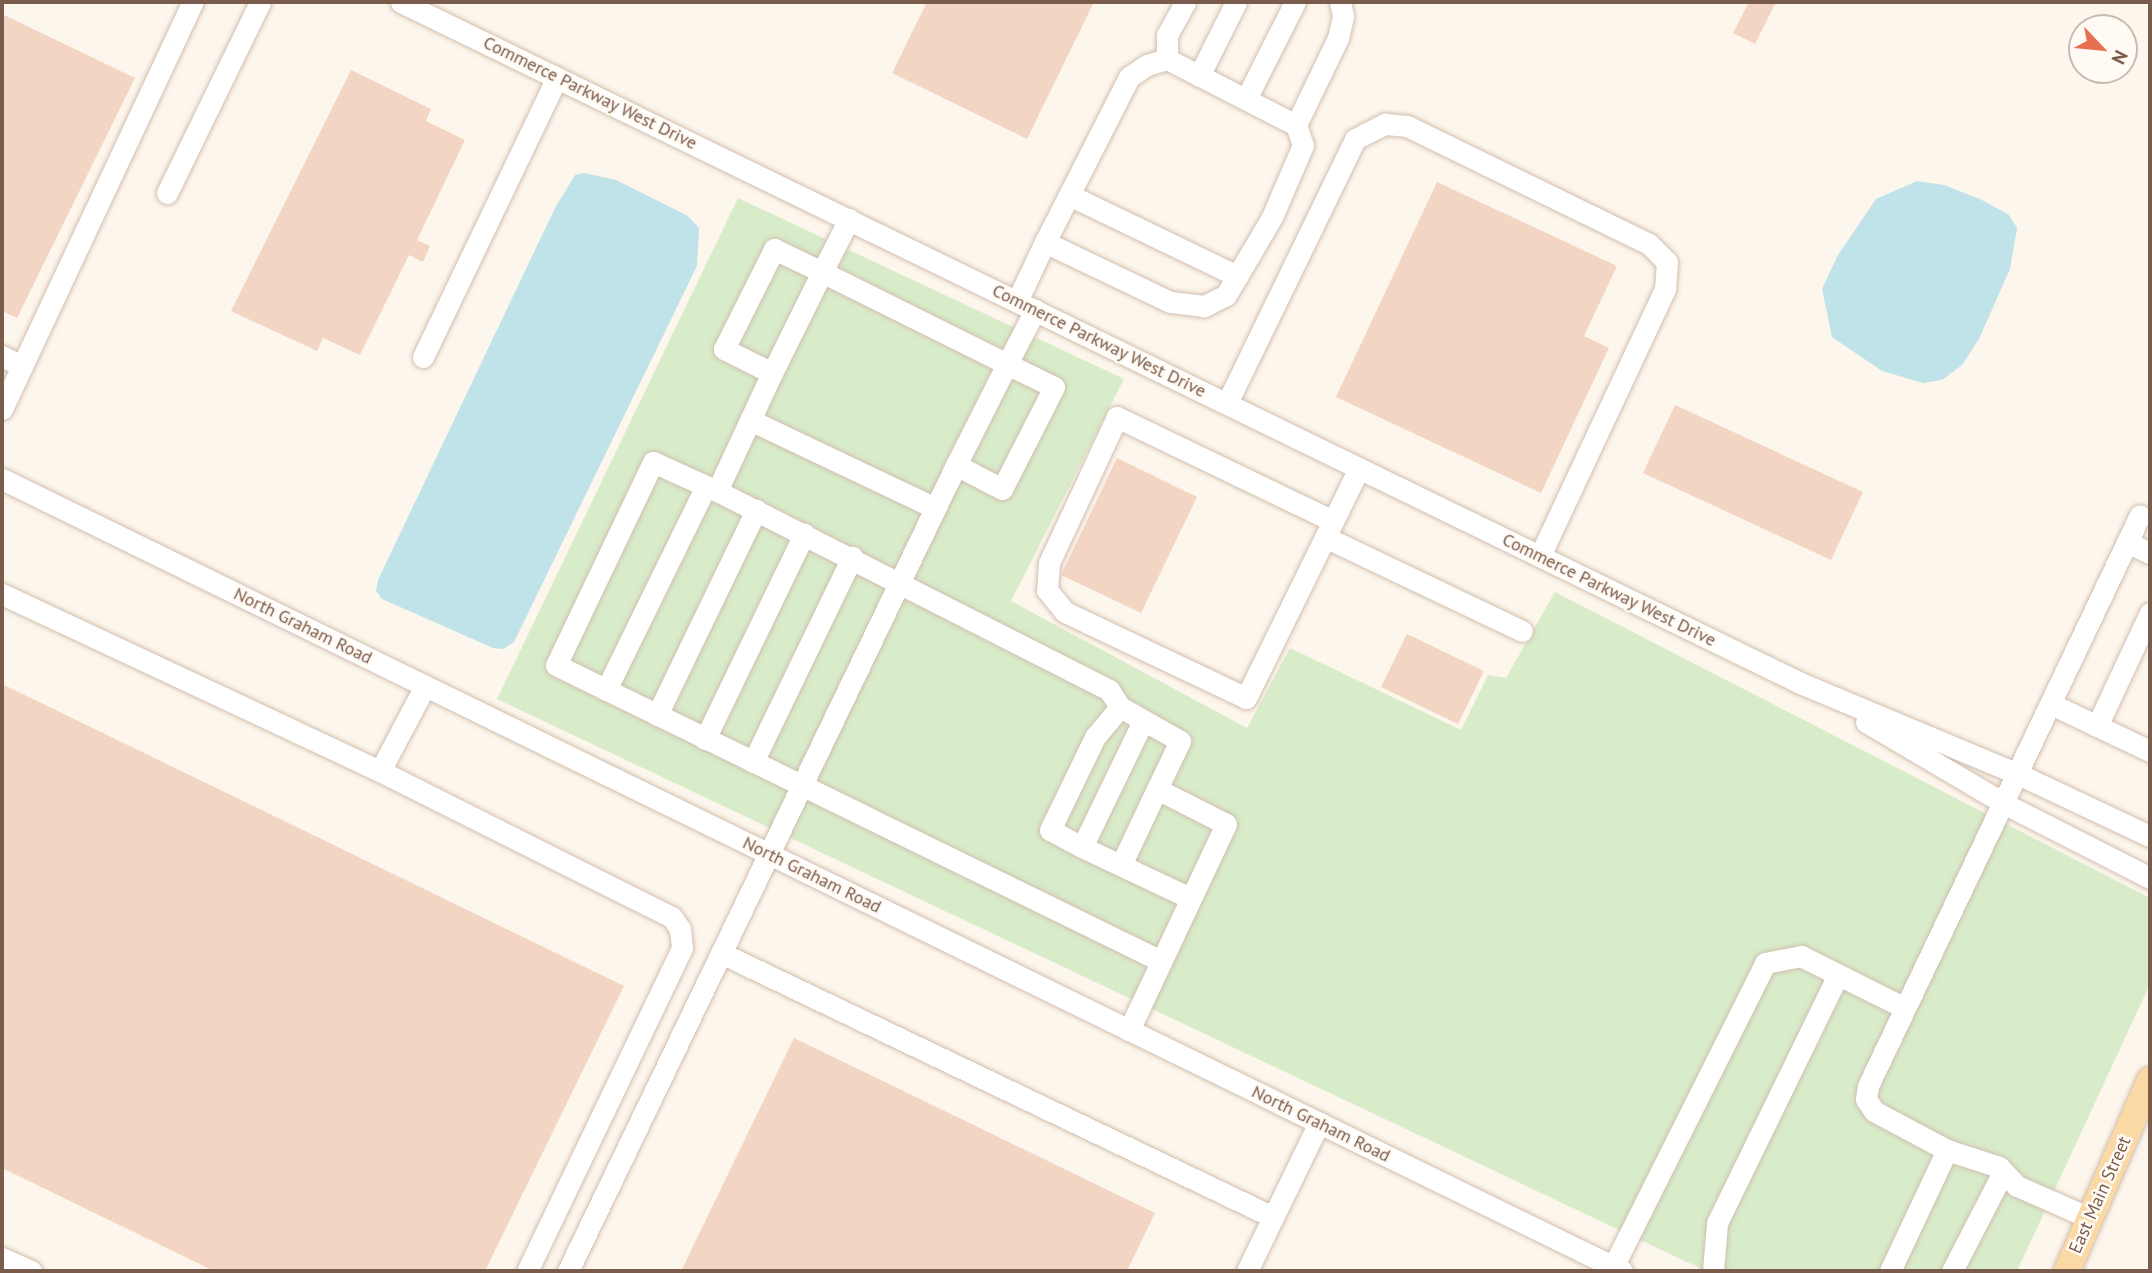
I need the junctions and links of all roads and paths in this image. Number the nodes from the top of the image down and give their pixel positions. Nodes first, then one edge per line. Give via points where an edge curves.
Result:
1 (260, 2) edge
2 (401, 2) edge
3 (1185, 2) edge
4 (1236, 2) edge
5 (1295, 2) edge
6 (1340, 2) edge
7 (184, 4) edge
8 (1167, 59) junction
9 (1199, 76) junction
10 (557, 77) junction
11 (1245, 99) junction
12 (1296, 125) junction
13 (167, 193) dead end
14 (1069, 195) junction
15 (849, 219) junction
16 (1045, 242) junction
17 (822, 272) junction
18 (1237, 276) junction
19 (1026, 305) junction
20 (2, 356) edge
21 (423, 358) dead end
22 (1007, 364) junction
23 (22, 366) junction
24 (772, 373) junction
25 (1227, 404) junction
26 (2, 409) edge
27 (750, 420) junction
28 (956, 465) junction
29 (1359, 468) junction
30 (2, 479) edge
31 (711, 489) junction
32 (935, 509) junction
33 (756, 510) junction
34 (2140, 515) dead end
35 (1329, 529) junction
36 (804, 534) junction
37 (2127, 542) junction
38 (2150, 553) edge
39 (1540, 556) junction
40 (852, 558) junction
41 (900, 581) junction
42 (2, 594) edge
43 (2150, 613) edge
44 (1522, 631) dead end
45 (1798, 682) junction
46 (425, 686) junction
47 (606, 690) junction
48 (2051, 704) junction
49 (1120, 707) junction
50 (657, 715) junction
51 (1143, 721) junction
52 (2097, 726) junction
53 (705, 739) junction
54 (2150, 751) edge
55 (753, 762) junction
56 (380, 771) junction
57 (2018, 774) junction
58 (802, 786) junction
59 (1157, 789) junction
60 (2004, 803) junction
61 (2150, 836) edge
62 (1082, 847) junction
63 (769, 854) junction
64 (1121, 866) junction
65 (2150, 878) edge
66 (1190, 898) junction
67 (721, 953) junction
68 (1161, 961) junction
69 (1838, 975) junction
70 (1905, 1008) junction
71 (1129, 1030) junction
72 (2150, 1080) edge
73 (1319, 1123) junction
74 (1947, 1150) junction
75 (2003, 1172) junction
76 (1273, 1217) junction
77 (2090, 1219) junction
78 (2, 1258) edge
79 (1618, 1269) edge
80 (31, 1271) edge
81 (527, 1271) edge
82 (568, 1271) edge
83 (1247, 1271) edge
84 (1713, 1271) edge
85 (1890, 1271) edge
86 (1952, 1271) edge
87 (2067, 1271) edge

1 - 13 street
2 - 10 street, Commerce Parkway West Drive
3 - 8 street via 1167,35
4 - 9 street
5 - 11 street
6 - 12 street via 1343,16 1338,38
7 - 23 street
8 - 9 street
8 - 14 street via 1129,77
9 - 11 street
10 - 15 street, Commerce Parkway West Drive
10 - 21 street
11 - 12 street
12 - 18 street via 1303,145 1295,166
14 - 16 street
14 - 18 street
15 - 17 street
15 - 19 street, Commerce Parkway West Drive
16 - 18 street via 1184,307 1204,306 1226,295
16 - 19 street
17 - 22 street
17 - 24 street
17 - 24 street via 774,249 724,349
19 - 22 street
19 - 25 street, Commerce Parkway West Drive
20 - 23 street
22 - 28 street
22 - 28 street via 1054,387 1002,489
23 - 26 street
24 - 27 street
25 - 29 street, Commerce Parkway West Drive
25 - 39 street via 1355,139 1385,124 1407,126 1649,244 1667,262 1665,289
27 - 31 street
27 - 32 street
28 - 32 street
29 - 35 street
29 - 39 street, Commerce Parkway West Drive
30 - 46 street, North Graham Road
31 - 33 street
31 - 47 street
31 - 47 street via 653,462 556,666
32 - 41 street
33 - 36 street
33 - 50 street
34 - 37 street
35 - 35 street via 1247,698 1065,612 1047,590 1049,563 1117,417
35 - 44 street
36 - 40 street
36 - 53 street
37 - 38 street
37 - 48 street
39 - 45 street, Commerce Parkway West Drive
40 - 41 street
40 - 55 street
41 - 49 street via 1109,690
41 - 58 street
42 - 56 street
43 - 52 street
45 - 57 street, Commerce Parkway West Drive
45 - 60 street, Commerce Parkway West Drive
46 - 56 street
46 - 63 street, North Graham Road
47 - 50 street
48 - 52 street
48 - 57 street
49 - 51 street
49 - 62 street via 1095,737 1050,830
50 - 53 street
51 - 59 street via 1180,741
51 - 62 street
52 - 54 street
53 - 55 street
55 - 58 street
56 - 81 street via 672,917 680,929 682,948
57 - 60 street
57 - 61 street, Commerce Parkway West Drive
58 - 63 street
58 - 68 street
59 - 64 street
59 - 66 street via 1226,824
60 - 65 street, Commerce Parkway West Drive
60 - 70 street
62 - 64 street
63 - 67 street
63 - 71 street, North Graham Road
64 - 66 street
66 - 68 street
67 - 76 street
67 - 82 street
68 - 71 street
69 - 70 street
69 - 79 street via 1801,956 1765,963
69 - 84 street via 1717,1223
70 - 74 street via 1868,1086 1866,1100 1890,1122
71 - 73 street, North Graham Road
72 - 77 main road, East Main Street
73 - 76 street
73 - 79 street, North Graham Road
74 - 75 street via 1964,1152
74 - 85 street
75 - 77 street via 2017,1186
75 - 86 street
76 - 83 street
77 - 87 main road, East Main Street
78 - 80 street

